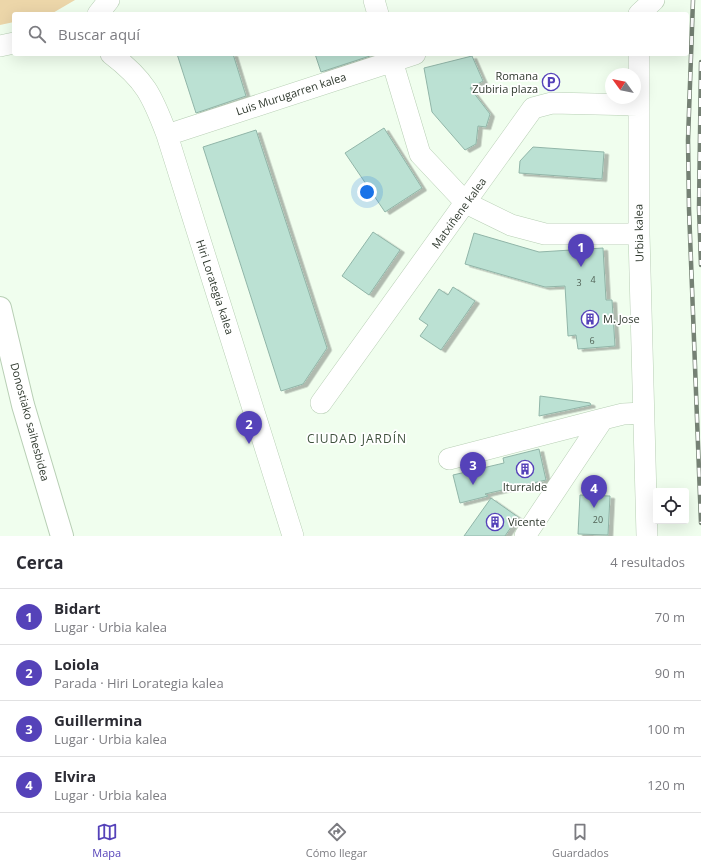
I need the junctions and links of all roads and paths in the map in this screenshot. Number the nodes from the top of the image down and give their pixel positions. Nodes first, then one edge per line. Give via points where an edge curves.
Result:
1 (109, 0) edge
2 (374, 0) edge
3 (639, 0) edge
4 (654, 0) edge
5 (100, 12) edge
6 (377, 12) edge
7 (639, 12) edge
8 (641, 12) edge
9 (12, 43) edge
10 (0, 46) edge
11 (113, 56) edge
12 (403, 56) edge
13 (639, 56) edge
14 (391, 58) edge
15 (638, 105) junction
16 (167, 134) junction
17 (466, 203) junction
18 (638, 234) junction
19 (0, 308) edge
20 (320, 403) dead end
21 (643, 413) junction
22 (603, 419) junction
23 (449, 459) dead end
24 (62, 536) edge
25 (293, 536) edge
26 (525, 536) edge
27 (647, 536) edge

1 - 5 street
2 - 6 street
3 - 7 street
4 - 8 street
9 - 10 street
11 - 16 street, Hiri Lorategia kalea via 136,75 153,99
12 - 14 street, Luis Murugarren kalea
13 - 15 street, Urbia kalea
14 - 16 street, Luis Murugarren kalea
14 - 17 street via 420,154
15 - 17 street, Matxiñene kalea via 552,103 533,108
15 - 18 street, Urbia kalea
16 - 25 street, Hiri Lorategia kalea
17 - 18 street via 511,225 545,234
17 - 20 street, Matxiñene kalea
18 - 21 street, Urbia kalea
19 - 24 highway, Donostiako saihesbidea via 23,405
21 - 22 street
21 - 27 street, Urbia kalea
22 - 23 street
22 - 26 street

